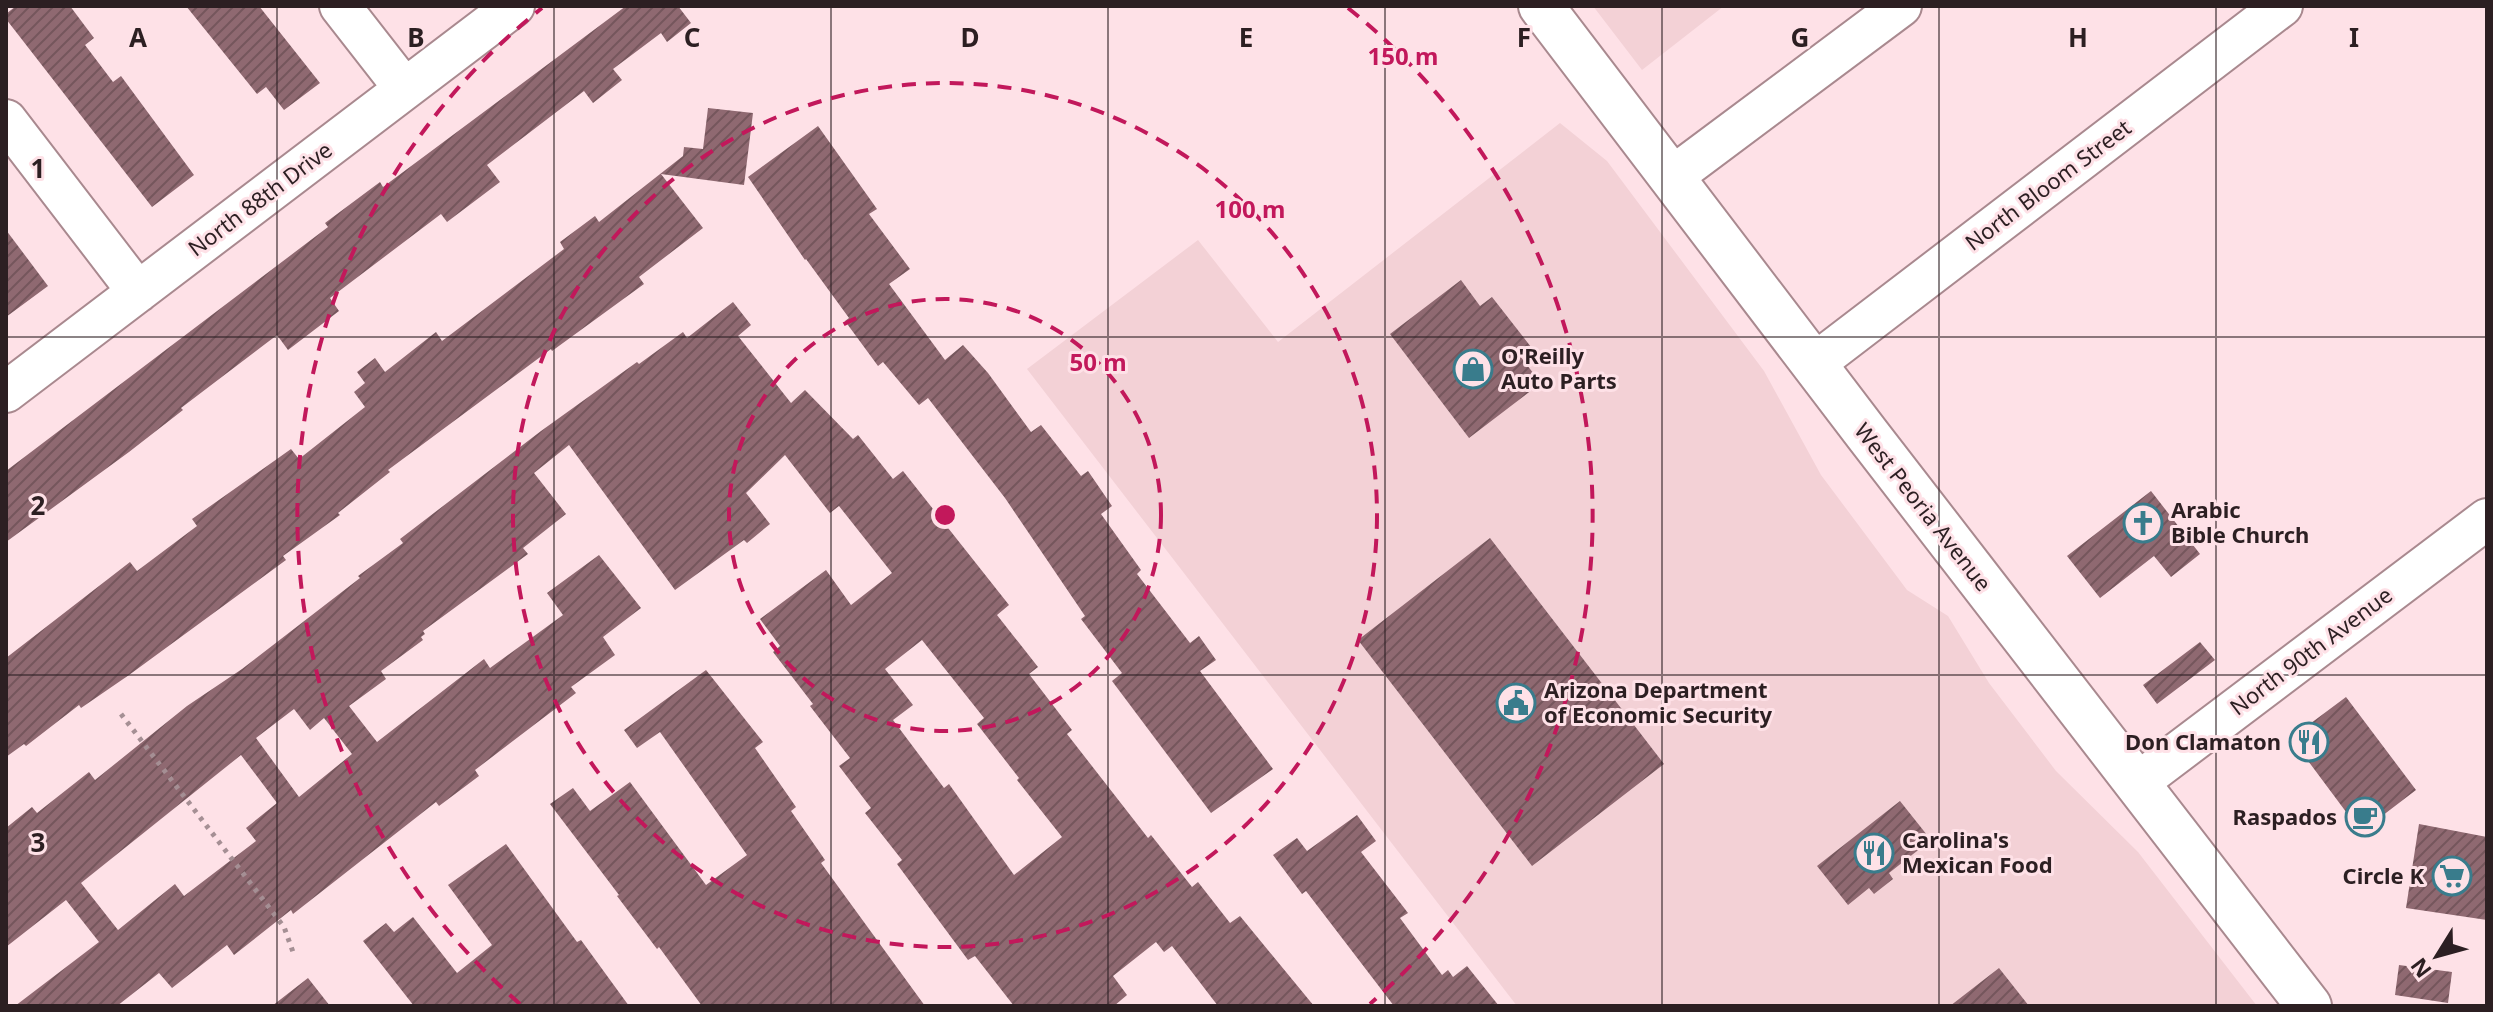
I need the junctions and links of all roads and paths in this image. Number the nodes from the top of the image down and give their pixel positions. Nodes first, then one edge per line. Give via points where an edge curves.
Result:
1 (340, 6) edge
2 (514, 6) edge
3 (1541, 6) edge
4 (1901, 6) edge
5 (2282, 6) edge
6 (404, 88) junction
7 (6, 120) edge
8 (1672, 177) junction
9 (138, 292) junction
10 (1814, 364) junction
11 (6, 392) edge
12 (2487, 519) edge
13 (121, 714) dead end
14 (2136, 784) junction
15 (293, 952) dead end
16 (2309, 1006) edge

1 - 6 street
2 - 6 street, North 88th Drive
3 - 8 main road, West Peoria Avenue
4 - 8 street
5 - 10 street, North Bloom Street
6 - 9 street, North 88th Drive
7 - 9 street
8 - 10 main road, West Peoria Avenue
9 - 11 street, North 88th Drive
10 - 14 main road, West Peoria Avenue
12 - 14 street, North 90th Avenue
13 - 15 path via 284,927
14 - 16 main road, West Peoria Avenue

